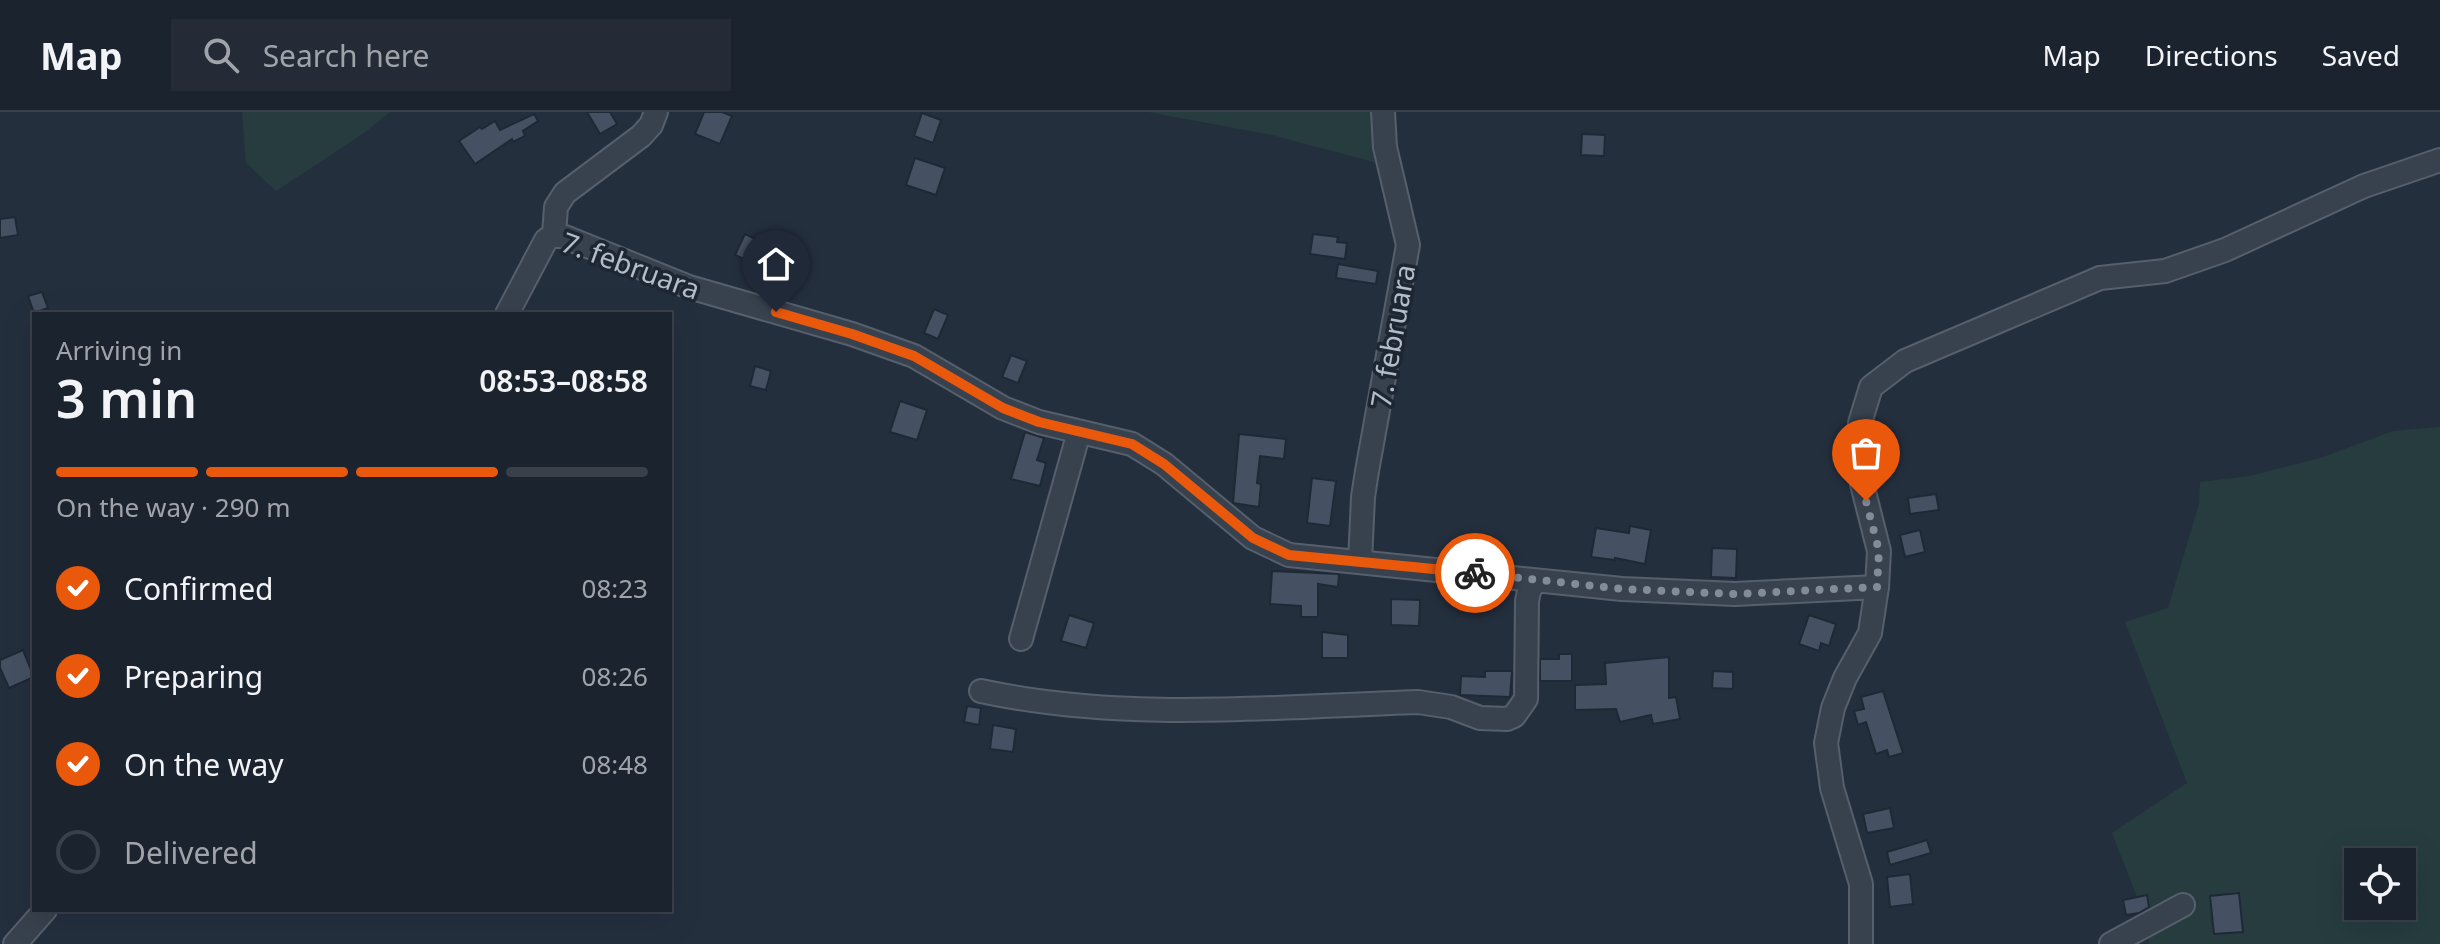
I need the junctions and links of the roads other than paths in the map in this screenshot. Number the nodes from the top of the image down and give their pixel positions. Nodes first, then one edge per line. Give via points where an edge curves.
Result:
1 (656, 112) edge
2 (1383, 112) edge
3 (2440, 160) edge
4 (554, 235) junction
5 (508, 312) edge
6 (1079, 432) junction
7 (1360, 562) junction
8 (1535, 581) junction
9 (1877, 587) junction
10 (1021, 639) dead end
11 (981, 691) dead end
12 (2183, 905) dead end
13 (43, 912) edge
14 (15, 944) edge
15 (1861, 944) edge
16 (2111, 944) edge

1 - 4 street via 641,136 565,193 556,207
2 - 7 street, 7. februara via 1385,147 1408,245 1365,484
3 - 9 street via 2364,186 2225,250 2165,271 2100,278 1905,361 1871,387 1860,423 1862,484 1879,551
4 - 5 street, 7. februara via 546,240
4 - 6 street, 7. februara via 689,287 914,356 1003,408
6 - 7 street, 7. februara via 1132,444 1150,454 1269,547 1289,555
6 - 10 street
7 - 8 street, 7. februara
8 - 9 street, 7. februara via 1735,594
8 - 11 street via 1527,601 1526,699 1507,719 1480,718 1418,702 1171,711 1054,705
9 - 15 street via 1870,633 1833,708 1826,743 1832,788 1861,884
12 - 16 street
13 - 14 street

